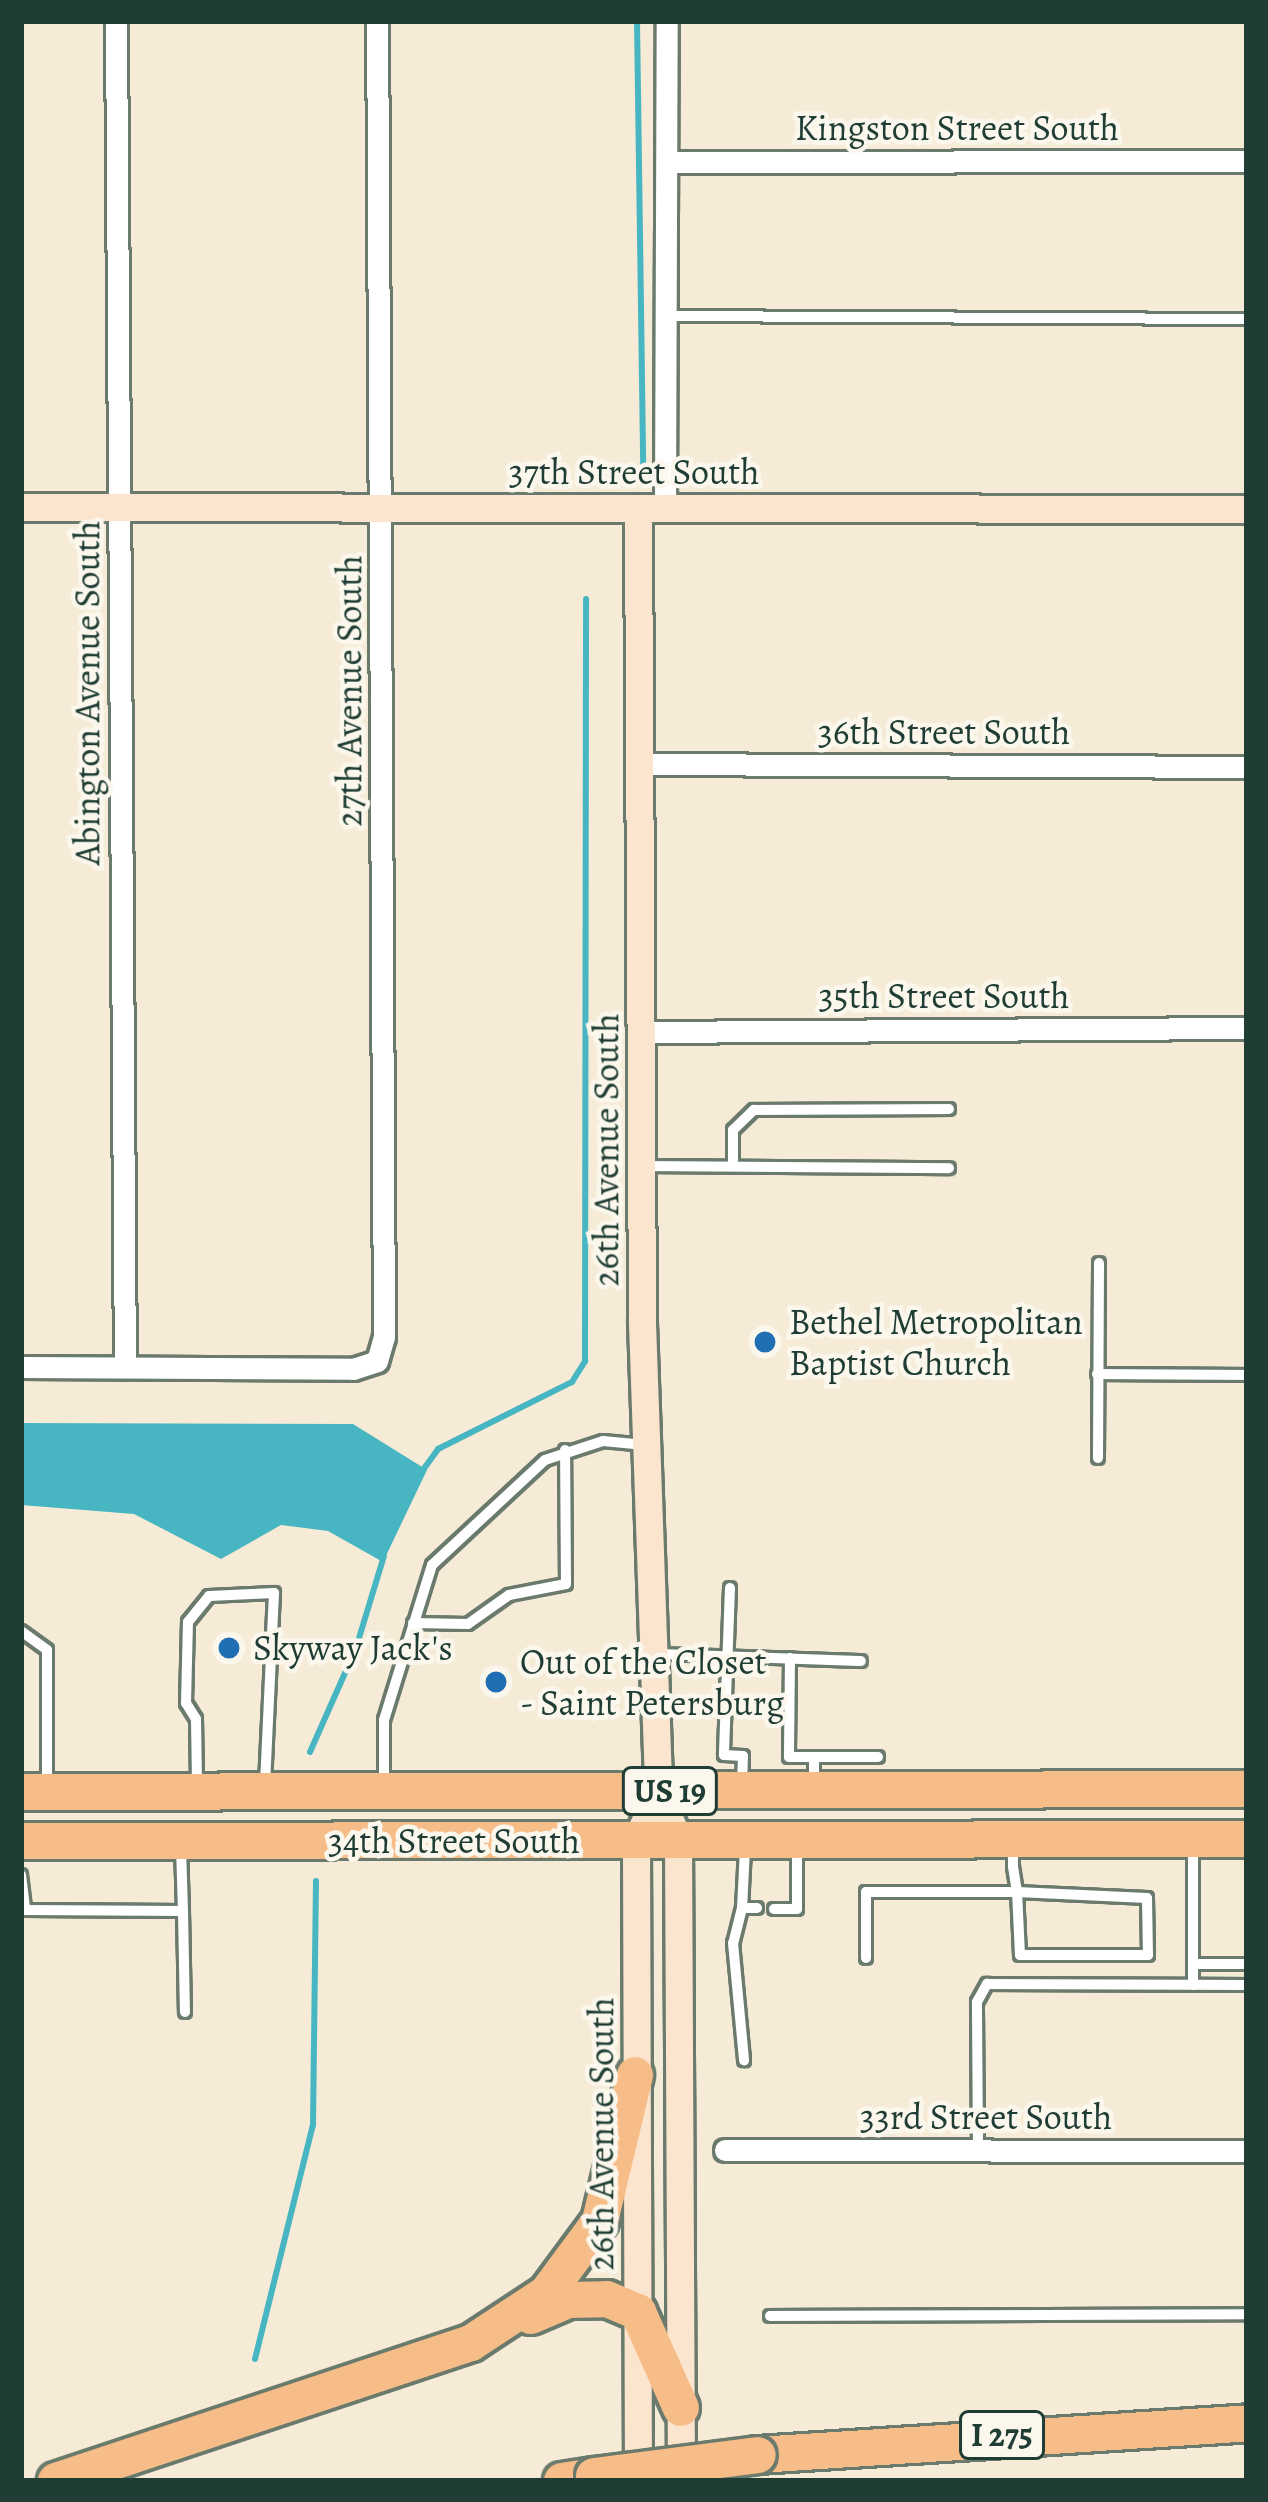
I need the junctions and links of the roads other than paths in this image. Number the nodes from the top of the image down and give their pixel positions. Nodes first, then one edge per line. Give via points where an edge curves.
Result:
1 (116, 21) edge
2 (377, 21) edge
3 (667, 21) edge
4 (1247, 161) edge
5 (668, 162) junction
6 (666, 316) junction
7 (1247, 320) edge
8 (119, 506) junction
9 (21, 507) edge
10 (382, 507) junction
11 (651, 508) junction
12 (1247, 509) edge
13 (641, 764) junction
14 (1247, 767) edge
15 (1247, 1028) edge
16 (642, 1032) junction
17 (950, 1109) dead end
18 (642, 1166) junction
19 (733, 1166) junction
20 (950, 1168) dead end
21 (1099, 1263) dead end
22 (125, 1365) junction
23 (21, 1366) edge
24 (1097, 1374) junction
25 (1247, 1375) edge
26 (649, 1446) junction
27 (565, 1450) junction
28 (1098, 1458) dead end
29 (730, 1588) dead end
30 (413, 1623) junction
31 (21, 1630) edge
32 (657, 1654) junction
33 (727, 1656) junction
34 (790, 1658) junction
35 (861, 1661) dead end
36 (878, 1756) dead end
37 (814, 1774) junction
38 (1247, 1789) edge
39 (384, 1791) junction
40 (658, 1791) junction
41 (742, 1791) junction
42 (34, 1792) edge
43 (197, 1792) junction
44 (265, 1792) junction
45 (678, 1839) junction
46 (746, 1839) junction
47 (797, 1839) junction
48 (1014, 1839) junction
49 (1193, 1839) junction
50 (1247, 1839) edge
51 (21, 1841) edge
52 (181, 1841) junction
53 (636, 1841) junction
54 (21, 1875) edge
55 (1017, 1892) junction
56 (742, 1908) junction
57 (757, 1908) dead end
58 (774, 1909) dead end
59 (183, 1911) junction
60 (866, 1958) dead end
61 (1193, 1964) junction
62 (1247, 1964) edge
63 (1193, 1984) junction
64 (1247, 1985) edge
65 (185, 2012) dead end
66 (744, 2060) dead end
67 (635, 2075) junction
68 (725, 2150) dead end
69 (978, 2151) junction
70 (1247, 2151) edge
71 (638, 2312) junction
72 (1247, 2314) edge
73 (770, 2316) dead end
74 (471, 2343) junction
75 (681, 2408) junction
76 (1247, 2423) edge
77 (578, 2478) edge
78 (56, 2481) edge
79 (638, 2481) edge
80 (681, 2481) edge

1 - 8 street, Abington Avenue South
2 - 10 street, 27th Avenue South
3 - 5 street, 26th Avenue South
4 - 5 street, Kingston Street South
5 - 6 street, 26th Avenue South
6 - 7 lane
6 - 11 street, 26th Avenue South
8 - 9 street, 37th Street South
8 - 10 street, 37th Street South
8 - 22 street, Abington Avenue South
10 - 11 street, 37th Street South
10 - 22 street, 27th Avenue South via 384,1337 377,1360 353,1369
11 - 12 street, 37th Street South
11 - 13 street, 26th Avenue South
13 - 14 street, 36th Street South
13 - 16 street, 26th Avenue South
15 - 16 street, 35th Street South
16 - 18 street, 26th Avenue South
17 - 19 lane via 754,1110 733,1130
18 - 19 lane
18 - 26 street, 26th Avenue South
19 - 20 lane
21 - 24 lane
22 - 23 street
24 - 25 lane
24 - 28 lane
26 - 27 lane via 603,1441
26 - 32 street, 26th Avenue South
27 - 30 lane via 512,1486 432,1565
27 - 30 lane via 566,1584 509,1594 478,1622
29 - 33 lane
30 - 39 lane via 384,1720
31 - 42 lane via 47,1650
32 - 33 lane
32 - 40 street, 26th Avenue South
33 - 34 lane
33 - 41 lane via 724,1755 743,1756
34 - 35 lane
34 - 37 lane via 788,1757
36 - 37 lane
37 - 38 highway, 34th Street South / US 19
37 - 41 highway, 34th Street South / US 19
39 - 40 highway, 34th Street South / US 19
39 - 44 highway, 34th Street South / US 19
40 - 41 highway, 34th Street South / US 19
40 - 45 street, 26th Avenue South
40 - 53 street, 26th Avenue South
42 - 43 highway, 34th Street South / US 19
43 - 44 highway, 34th Street South / US 19
43 - 44 lane via 196,1719 186,1703 188,1622 208,1596 274,1593
45 - 46 highway, 34th Street South / US 19
45 - 53 highway, 34th Street South / US 19
45 - 75 street, 26th Avenue South
46 - 47 highway, 34th Street South / US 19
46 - 56 lane
47 - 48 highway, 34th Street South / US 19
47 - 58 lane via 797,1909
48 - 49 highway, 34th Street South / US 19
48 - 55 lane
49 - 50 highway, 34th Street South / US 19
49 - 61 lane
51 - 52 highway, 34th Street South / US 19
52 - 53 highway, 34th Street South / US 19
52 - 59 lane
53 - 67 street, 26th Avenue South
54 - 59 lane via 25,1910
55 - 55 lane via 1147,1898 1148,1955 1020,1955
55 - 60 lane via 866,1892
56 - 57 lane
56 - 66 lane via 733,1943
59 - 65 lane
61 - 62 lane
61 - 63 lane
63 - 64 lane
63 - 69 lane via 987,1984 977,2002
67 - 71 street, 26th Avenue South
67 - 74 highway via 600,2221 547,2294
68 - 69 street, 33rd Street South
69 - 70 street, 33rd Street South
71 - 74 highway via 607,2299 568,2300
71 - 75 highway
71 - 79 street, 26th Avenue South
72 - 73 lane
74 - 78 highway
75 - 80 street, 26th Avenue South
76 - 77 highway, I 275, bridge via 758,2455

